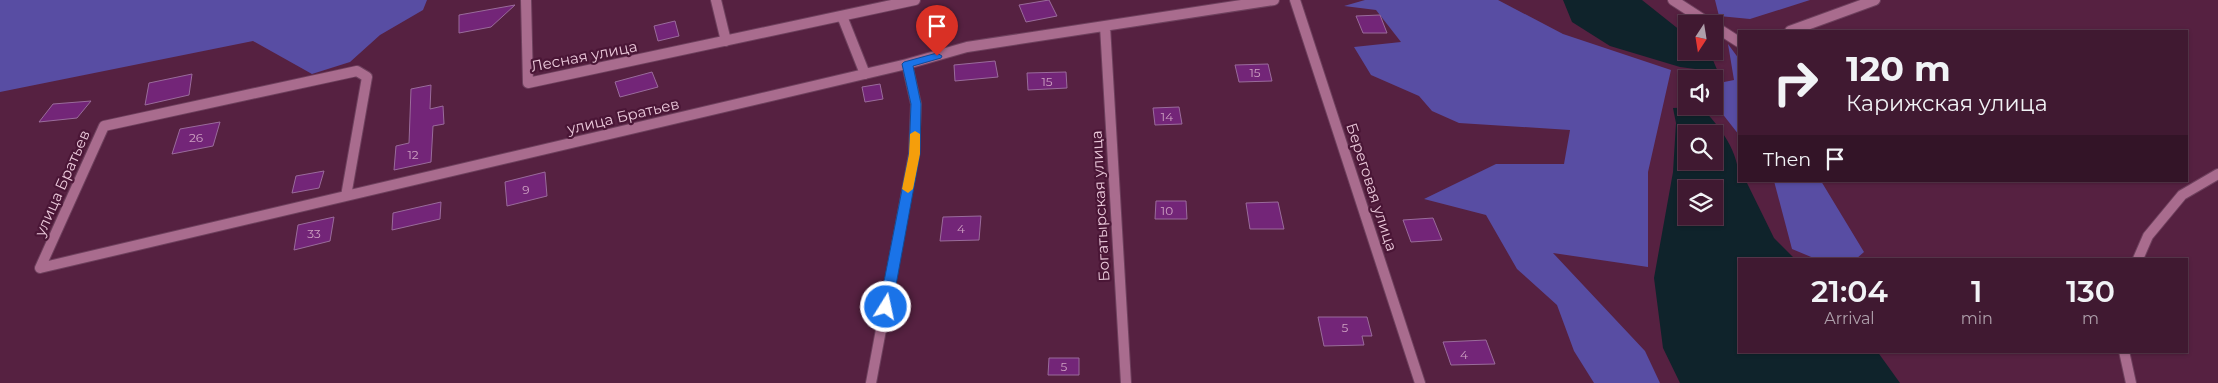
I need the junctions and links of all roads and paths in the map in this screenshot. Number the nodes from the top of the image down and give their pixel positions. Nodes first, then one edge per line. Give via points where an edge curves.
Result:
1 (526, 0) edge
2 (716, 0) edge
3 (915, 0) edge
4 (1274, 0) edge
5 (1295, 0) edge
6 (1673, 0) edge
7 (1875, 0) edge
8 (903, 1) edge
9 (1696, 15) edge
10 (842, 16) junction
11 (1105, 26) junction
12 (1793, 30) edge
13 (1723, 32) edge
14 (726, 41) junction
15 (1738, 41) edge
16 (908, 64) junction
17 (865, 74) junction
18 (2218, 174) edge
19 (346, 196) junction
20 (2138, 258) edge
21 (2124, 353) edge
22 (871, 383) edge
23 (1126, 383) edge
24 (1420, 383) edge
25 (2131, 383) edge

1 - 14 street, Лесная улица via 528,83
2 - 14 street
3 - 8 street, Лесная улица
4 - 11 street, улица Братьев
5 - 24 street, Береговая улица
6 - 9 street
7 - 12 street
8 - 10 street, Лесная улица
10 - 14 street, Лесная улица
10 - 17 street
11 - 16 street, улица Братьев via 967,47
11 - 23 street, Богатырская улица
13 - 15 street
16 - 17 street, улица Братьев
16 - 22 street via 916,104 914,154
17 - 19 street, улица Братьев
18 - 20 street via 2182,195 2148,236
19 - 19 street, улица Братьев via 59,263 40,268 104,126 357,71 367,77
21 - 25 street

